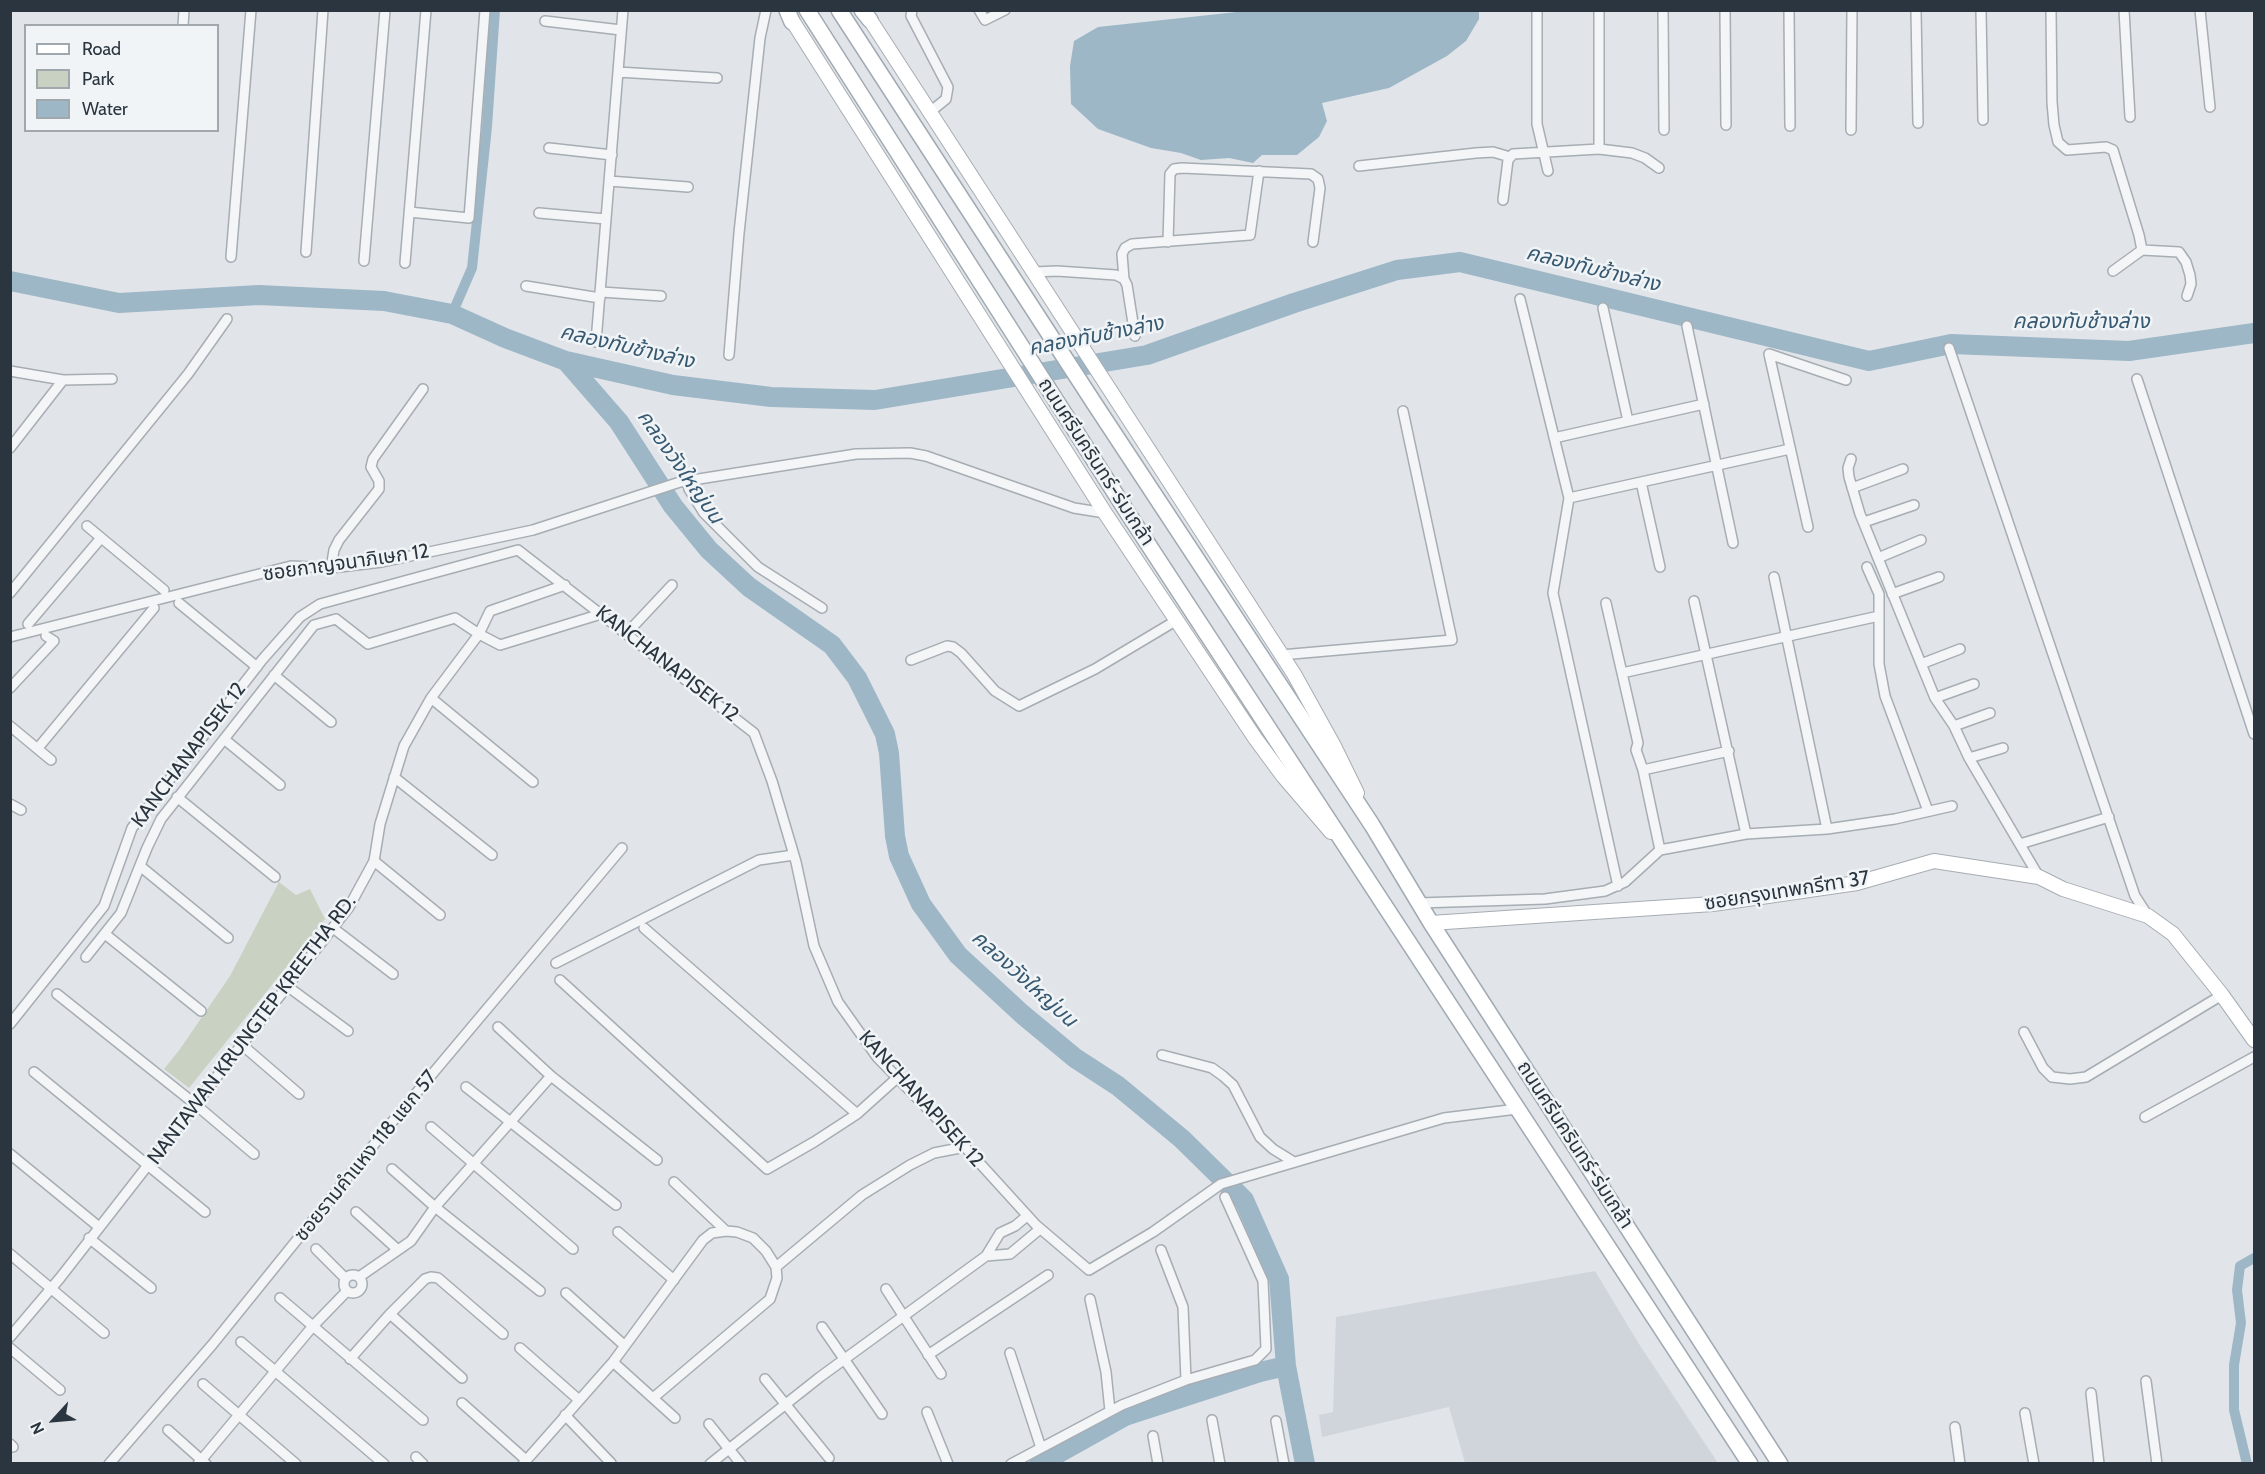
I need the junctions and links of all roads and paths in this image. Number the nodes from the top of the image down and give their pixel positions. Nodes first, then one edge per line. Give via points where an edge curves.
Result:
1 (251, 10) edge
2 (323, 10) edge
3 (385, 10) edge
4 (426, 10) edge
5 (485, 10) edge
6 (623, 10) edge
7 (766, 10) edge
8 (807, 10) edge
9 (839, 10) edge
10 (979, 10) edge
11 (1005, 10) edge
12 (1537, 10) edge
13 (1599, 10) edge
14 (1663, 10) edge
15 (1725, 10) edge
16 (1789, 10) edge
17 (1852, 10) edge
18 (1916, 10) edge
19 (1981, 10) edge
20 (2051, 10) edge
21 (2124, 10) edge
22 (2200, 10) edge
23 (910, 12) edge
24 (788, 14) edge
25 (866, 14) edge
26 (545, 21) dead end
27 (621, 30) junction
28 (618, 72) junction
29 (717, 78) dead end
30 (2210, 107) dead end
31 (930, 112) junction
32 (2130, 117) dead end
33 (1983, 120) dead end
34 (1918, 123) dead end
35 (1726, 125) dead end
36 (1790, 126) dead end
37 (1664, 130) dead end
38 (1851, 130) dead end
39 (549, 148) dead end
40 (1599, 149) junction
41 (1542, 152) junction
42 (612, 154) junction
43 (1510, 156) junction
44 (1359, 166) dead end
45 (1659, 168) dead end
46 (1258, 171) junction
47 (1548, 171) dead end
48 (609, 181) junction
49 (688, 188) dead end
50 (1503, 200) dead end
51 (409, 212) junction
52 (539, 213) dead end
53 (606, 219) junction
54 (1168, 242) junction
55 (1313, 242) dead end
56 (2142, 250) junction
57 (306, 252) dead end
58 (231, 257) dead end
59 (364, 261) dead end
60 (405, 263) dead end
61 (2113, 271) dead end
62 (1034, 272) junction
63 (1124, 279) junction
64 (526, 286) dead end
65 (601, 295) junction
66 (661, 296) dead end
67 (2187, 296) dead end
68 (1520, 299) dead end
69 (1603, 308) dead end
70 (227, 319) dead end
71 (1687, 326) dead end
72 (1135, 336) dead end
73 (596, 342) dead end
74 (1949, 348) dead end
75 (729, 354) dead end
76 (10, 371) edge
77 (112, 379) dead end
78 (2137, 379) dead end
79 (63, 380) junction
80 (1846, 380) dead end
81 (423, 389) dead end
82 (1704, 404) junction
83 (1402, 411) dead end
84 (1628, 421) junction
85 (1554, 438) junction
86 (10, 448) edge
87 (1790, 449) junction
88 (1851, 459) dead end
89 (1716, 465) junction
90 (1903, 469) dead end
91 (684, 481) junction
92 (1641, 482) junction
93 (1852, 488) junction
94 (1569, 498) junction
95 (1914, 505) dead end
96 (1106, 513) junction
97 (1864, 522) junction
98 (87, 526) dead end
99 (1808, 527) dead end
100 (101, 538) junction
101 (1921, 540) dead end
102 (1733, 543) dead end
103 (1878, 558) junction
104 (1660, 567) dead end
105 (1867, 567) dead end
106 (331, 568) junction
107 (1774, 577) dead end
108 (1939, 577) dead end
109 (565, 585) junction
110 (672, 585) dead end
111 (166, 592) dead end
112 (10, 593) edge
113 (1892, 594) junction
114 (1694, 601) dead end
115 (179, 603) dead end
116 (1606, 603) dead end
117 (154, 608) dead end
118 (822, 608) dead end
119 (602, 614) junction
120 (1879, 616) junction
121 (1177, 620) junction
122 (28, 624) dead end
123 (627, 633) junction
124 (479, 634) junction
125 (46, 636) dead end
126 (10, 637) edge
127 (1788, 637) junction
128 (1960, 649) dead end
129 (1281, 655) junction
130 (1707, 655) junction
131 (911, 660) dead end
132 (1921, 664) junction
133 (257, 667) junction
134 (1622, 673) junction
135 (274, 675) junction
136 (1974, 684) dead end
137 (10, 688) edge
138 (430, 698) junction
139 (1935, 698) junction
140 (1990, 714) dead end
141 (331, 722) dead end
142 (10, 726) edge
143 (1954, 726) junction
144 (2254, 734) edge
145 (224, 739) junction
146 (38, 748) junction
147 (2003, 748) dead end
148 (1729, 751) junction
149 (1969, 758) junction
150 (51, 760) dead end
151 (1643, 770) junction
152 (394, 777) junction
153 (533, 782) dead end
154 (280, 786) dead end
155 (177, 797) junction
156 (10, 804) edge
157 (1952, 806) dead end
158 (21, 810) dead end
159 (1928, 811) junction
160 (2109, 817) junction
161 (1372, 825) junction
162 (1827, 829) junction
163 (1746, 834) junction
164 (2020, 844) junction
165 (622, 848) dead end
166 (1660, 850) junction
167 (1348, 852) junction
168 (492, 855) dead end
169 (794, 855) junction
170 (374, 861) junction
171 (140, 866) junction
172 (275, 877) dead end
173 (2039, 877) junction
174 (1618, 886) junction
175 (1419, 903) junction
176 (440, 915) dead end
177 (2148, 916) junction
178 (1431, 923) junction
179 (644, 927) dead end
180 (333, 928) junction
181 (105, 934) junction
182 (228, 938) dead end
183 (86, 957) dead end
184 (556, 963) dead end
185 (393, 974) dead end
186 (560, 980) dead end
187 (287, 986) junction
188 (57, 994) dead end
189 (2222, 995) junction
190 (201, 1011) dead end
191 (10, 1024) edge
192 (498, 1028) dead end
193 (348, 1031) dead end
194 (2024, 1032) dead end
195 (2254, 1040) edge
196 (241, 1044) junction
197 (1162, 1056) dead end
198 (2254, 1057) edge
199 (34, 1072) dead end
200 (551, 1076) junction
201 (897, 1078) junction
202 (466, 1087) dead end
203 (299, 1094) dead end
204 (195, 1104) junction
205 (1518, 1109) junction
206 (857, 1114) junction
207 (2145, 1117) dead end
208 (509, 1122) junction
209 (431, 1127) dead end
210 (965, 1147) junction
211 (10, 1154) edge
212 (254, 1154) dead end
213 (657, 1160) dead end
214 (1294, 1162) junction
215 (473, 1163) junction
216 (149, 1164) junction
217 (392, 1169) dead end
218 (674, 1182) dead end
219 (1225, 1197) dead end
220 (616, 1205) dead end
221 (435, 1207) junction
222 (206, 1212) dead end
223 (356, 1212) dead end
224 (1027, 1216) junction
225 (99, 1227) junction
226 (1040, 1229) junction
227 (726, 1231) junction
228 (618, 1232) dead end
229 (89, 1238) junction
230 (316, 1249) dead end
231 (573, 1249) dead end
232 (398, 1250) junction
233 (1161, 1250) dead end
234 (10, 1254) edge
235 (986, 1256) junction
236 (776, 1267) junction
237 (1048, 1275) dead end
238 (359, 1277) junction
239 (345, 1278) junction
240 (674, 1280) junction
241 (152, 1288) dead end
242 (51, 1289) junction
243 (885, 1289) dead end
244 (347, 1291) junction
245 (540, 1291) dead end
246 (566, 1293) dead end
247 (280, 1298) dead end
248 (1090, 1299) dead end
249 (390, 1314) junction
250 (903, 1316) junction
251 (314, 1326) junction
252 (822, 1327) dead end
253 (104, 1333) dead end
254 (503, 1334) dead end
255 (10, 1337) edge
256 (242, 1342) dead end
257 (626, 1346) junction
258 (10, 1348) edge
259 (520, 1348) dead end
260 (1010, 1353) dead end
261 (928, 1355) junction
262 (350, 1359) junction
263 (844, 1359) junction
264 (614, 1362) junction
265 (276, 1371) junction
266 (941, 1374) dead end
267 (462, 1378) dead end
268 (765, 1379) dead end
269 (1186, 1380) junction
270 (2146, 1381) dead end
271 (203, 1384) dead end
272 (60, 1390) dead end
273 (2091, 1393) dead end
274 (653, 1398) junction
275 (579, 1400) junction
276 (462, 1403) dead end
277 (785, 1405) junction
278 (927, 1412) dead end
279 (1110, 1412) junction
280 (2025, 1413) dead end
281 (882, 1414) dead end
282 (240, 1415) junction
283 (565, 1415) junction
284 (675, 1418) dead end
285 (423, 1420) dead end
286 (1212, 1420) dead end
287 (1276, 1420) dead end
288 (709, 1424) dead end
289 (1955, 1427) dead end
290 (168, 1430) dead end
291 (1153, 1436) dead end
292 (1041, 1448) junction
293 (729, 1449) junction
294 (829, 1458) dead end
295 (202, 1462) edge
296 (524, 1462) edge
297 (611, 1463) edge
298 (109, 1464) edge
299 (296, 1464) edge
300 (384, 1464) edge
301 (710, 1464) edge
302 (741, 1464) edge
303 (948, 1464) edge
304 (1011, 1464) edge
305 (1158, 1464) edge
306 (1220, 1464) edge
307 (1284, 1464) edge
308 (1750, 1464) edge
309 (1780, 1464) edge
310 (1960, 1464) edge
311 (2034, 1464) edge
312 (2099, 1464) edge
313 (2157, 1464) edge

1 - 58 street
2 - 57 street
3 - 59 street
4 - 51 street
5 - 51 street via 469,218
6 - 27 street
7 - 75 street via 738,233
8 - 167 main road, ถนนศรีนครินทร์-ร่มเกล้า
9 - 161 main road, ถนนศรีนครินทร์-ร่มเกล้า
10 - 11 street via 985,20
12 - 41 street via 1537,124
13 - 40 street
14 - 37 street
15 - 35 street
16 - 36 street
17 - 38 street
18 - 34 street
19 - 33 street
20 - 56 street via 2052,108 2058,142 2067,150 2113,150
21 - 32 street
22 - 30 street
23 - 31 street via 948,87 945,99
24 - 96 main road, ถนนศรีนครินทร์-ร่มเกล้า
25 - 31 main road, ถนนศรีนครินทร์-ร่มเกล้า
26 - 27 street
27 - 28 street
28 - 29 street
28 - 42 street
31 - 62 main road, ถนนศรีนครินทร์-ร่มเกล้า
39 - 42 street
40 - 41 street
40 - 45 street via 1632,153
41 - 43 street
41 - 47 street
42 - 48 street
43 - 44 street via 1476,153
43 - 50 street
46 - 54 street via 1250,235
46 - 54 street via 1174,170 1170,174
46 - 55 street via 1311,174 1318,179
48 - 49 street
48 - 53 street
51 - 60 street
52 - 53 street
53 - 65 street
54 - 63 street via 1125,248
56 - 61 street
56 - 67 street via 2179,252 2190,275
62 - 63 street via 1116,275
62 - 129 main road, ถนนศรีนครินทร์-ร่มเกล้า
63 - 72 street
64 - 65 street
65 - 66 street
65 - 73 street
68 - 85 street
69 - 84 street
70 - 112 street via 188,374
71 - 82 street
74 - 160 street
76 - 79 street
77 - 79 street
78 - 144 street
79 - 86 street
80 - 87 street via 1769,354
81 - 106 street via 373,459 371,466 379,489 339,540 333,550
82 - 84 street
82 - 89 street
83 - 129 street via 1452,640
84 - 85 street
85 - 94 street
87 - 89 street
87 - 99 street
88 - 93 street via 1848,468
89 - 92 street
89 - 102 street
90 - 93 street
91 - 96 street, ซอยกาญจนาภิเษก 12 via 856,454 910,453 1074,508
91 - 106 street, ซอยกาญจนาภิเษก 12 via 533,530 382,562
91 - 118 street via 704,513 758,567
92 - 94 street
92 - 104 street
93 - 97 street
94 - 174 street via 1553,593
95 - 97 street
96 - 121 main road, ถนนศรีนครินทร์-ร่มเกล้า
97 - 103 street
98 - 100 street
100 - 111 street
100 - 122 street
101 - 103 street
103 - 113 street
105 - 120 street via 1879,594
106 - 126 street, ซอยกาญจนาภิเษก 12 via 291,566
107 - 127 street
108 - 113 street
109 - 119 street, KANCHANAPISEK 12
109 - 124 street, NANTAWAN KRUNGTEP KREETHA RD. via 490,611
109 - 133 street, KANCHANAPISEK 12 via 518,550 495,556 320,604 300,617
110 - 123 street
113 - 132 street
114 - 130 street
115 - 133 street
116 - 134 street
117 - 146 street
119 - 123 street, KANCHANAPISEK 12
119 - 124 street via 500,645
120 - 127 street
120 - 159 street via 1879,664 1885,696
121 - 131 street via 1095,669 1019,706 995,691 953,647
121 - 167 main road, ถนนศรีนครินทร์-ร่มเกล้า via 1255,738
123 - 169 street, KANCHANAPISEK 12 via 754,733
124 - 135 street via 455,618 368,644 336,619 314,625
124 - 138 street, NANTAWAN KRUNGTEP KREETHA RD.
125 - 137 street via 54,641
127 - 130 street
127 - 162 street
128 - 132 street
129 - 161 main road, ถนนศรีนครินทร์-ร่มเกล้า via 1321,721
130 - 134 street
130 - 148 street
132 - 139 street
133 - 191 street, KANCHANAPISEK 12 via 132,828 104,906
134 - 151 street
135 - 141 street
135 - 145 street
136 - 139 street
138 - 152 street, NANTAWAN KRUNGTEP KREETHA RD. via 404,746
138 - 153 street
139 - 143 street
140 - 143 street
142 - 146 street
143 - 149 street
145 - 154 street
145 - 155 street
146 - 150 street
147 - 149 street
148 - 151 street
148 - 163 street
149 - 164 street
151 - 166 street
152 - 168 street
152 - 170 street, NANTAWAN KRUNGTEP KREETHA RD.
155 - 171 street via 161,819
155 - 172 street
156 - 158 street
157 - 159 street
159 - 162 street
160 - 164 street
160 - 177 street via 2135,896
161 - 175 main road, ถนนศรีนครินทร์-ร่มเกล้า
162 - 163 street
163 - 166 street
164 - 173 street
165 - 298 street, ซอยรามคำแหง 118 แยก 57
166 - 174 street
167 - 205 main road, ถนนศรีนครินทร์-ร่มเกล้า
169 - 184 street via 759,860
169 - 201 street, KANCHANAPISEK 12 via 814,946 838,1002
170 - 176 street
170 - 180 street, NANTAWAN KRUNGTEP KREETHA RD.
171 - 181 street via 121,913
171 - 182 street
173 - 177 main road, ซอยกรุงเทพกรีฑา 37 via 2063,889
173 - 178 main road, ซอยกรุงเทพกรีฑา 37 via 1934,861 1857,884 1713,904
174 - 175 street via 1545,899
175 - 178 main road, ถนนศรีนครินทร์-ร่มเกล้า
177 - 189 main road, ซอยกรุงเทพกรีฑา 37 via 2173,934
178 - 309 main road, ถนนศรีนครินทร์-ร่มเกล้า
179 - 206 street
180 - 185 street
180 - 187 street, NANTAWAN KRUNGTEP KREETHA RD.
181 - 183 street
181 - 190 street
186 - 206 street via 767,1169
187 - 193 street
187 - 196 street, NANTAWAN KRUNGTEP KREETHA RD.
188 - 204 street
189 - 194 street via 2086,1077 2052,1077
189 - 195 main road, ซอยกรุงเทพกรีฑา 37
192 - 200 street
196 - 203 street
196 - 204 street, NANTAWAN KRUNGTEP KREETHA RD.
197 - 214 street via 1212,1068 1223,1076 1233,1085 1260,1137
198 - 207 street
199 - 216 street
200 - 208 street
200 - 213 street
201 - 206 street
201 - 210 street, KANCHANAPISEK 12
202 - 208 street
204 - 212 street
204 - 216 street, NANTAWAN KRUNGTEP KREETHA RD.
205 - 214 street via 1444,1118
205 - 308 main road, ถนนศรีนครินทร์-ร่มเกล้า
208 - 215 street
208 - 220 street
209 - 215 street
210 - 224 street, KANCHANAPISEK 12
210 - 236 street via 934,1153 862,1195
211 - 225 street
214 - 226 street, KANCHANAPISEK 12 via 1221,1184 1153,1232 1089,1270
215 - 221 street
215 - 231 street
216 - 222 street
216 - 225 street, NANTAWAN KRUNGTEP KREETHA RD.
217 - 221 street
218 - 227 street
219 - 269 street via 1263,1281 1266,1349 1255,1360
221 - 232 street via 411,1242
221 - 245 street
223 - 232 street
224 - 226 street, KANCHANAPISEK 12
224 - 235 street via 1000,1233
225 - 229 street, NANTAWAN KRUNGTEP KREETHA RD.
226 - 235 street via 1010,1254
227 - 236 street via 753,1238
227 - 240 street via 712,1233 703,1240
228 - 240 street
229 - 241 street
229 - 242 street, NANTAWAN KRUNGTEP KREETHA RD.
230 - 239 street
232 - 238 street
233 - 269 street via 1183,1307
234 - 242 street
235 - 250 street
236 - 274 street via 777,1278 770,1299
237 - 261 street
238 - 239 street via 354,1274
238 - 244 street via 362,1288 352,1294
239 - 244 street
240 - 257 street
242 - 253 street
242 - 255 street, NANTAWAN KRUNGTEP KREETHA RD.
243 - 250 street
244 - 251 street
246 - 257 street
247 - 251 street
248 - 279 street via 1106,1372
249 - 254 street via 425,1279 438,1278
249 - 262 street
249 - 267 street
250 - 261 street
250 - 263 street
251 - 262 street
251 - 265 street
252 - 263 street
256 - 265 street
257 - 264 street
258 - 272 street
259 - 275 street
260 - 292 street
261 - 266 street
262 - 285 street
263 - 277 street
263 - 281 street
264 - 274 street
264 - 275 street
265 - 282 street
265 - 300 street
268 - 277 street
269 - 279 street
270 - 313 street
271 - 282 street
273 - 312 street
274 - 284 street
275 - 283 street
276 - 296 street
277 - 293 street
277 - 294 street
278 - 303 street
279 - 292 street
280 - 311 street
282 - 295 street
282 - 299 street
283 - 296 street
283 - 297 street
286 - 306 street
287 - 307 street
288 - 293 street
289 - 310 street
290 - 295 street
291 - 305 street
292 - 304 street
293 - 301 street
293 - 302 street

